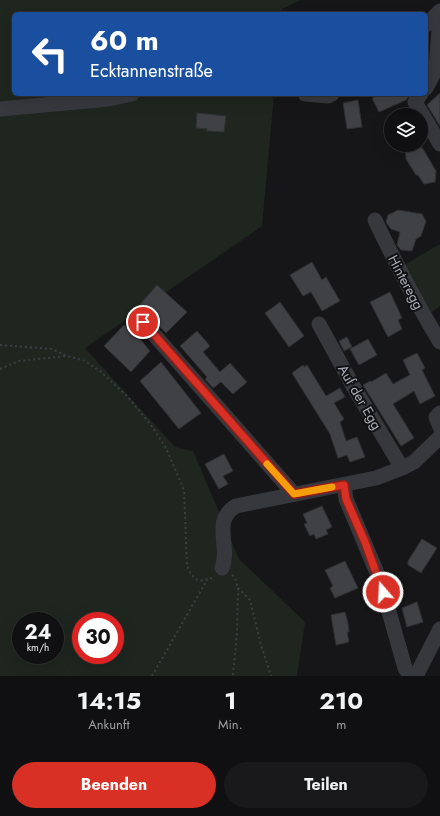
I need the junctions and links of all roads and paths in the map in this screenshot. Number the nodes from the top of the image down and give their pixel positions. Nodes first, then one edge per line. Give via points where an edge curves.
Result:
1 (440, 12) edge
2 (428, 23) edge
3 (428, 84) edge
4 (123, 96) edge
5 (420, 96) edge
6 (0, 109) edge
7 (440, 144) edge
8 (375, 220) dead end
9 (143, 322) dead end
10 (319, 324) dead end
11 (440, 342) edge
12 (0, 345) edge
13 (67, 356) junction
14 (0, 369) edge
15 (440, 413) edge
16 (440, 427) edge
17 (440, 437) edge
18 (402, 468) junction
19 (344, 485) junction
20 (294, 494) junction
21 (222, 568) junction
22 (207, 580) junction
23 (238, 588) junction
24 (440, 629) edge
25 (152, 676) edge
26 (233, 676) edge
27 (271, 676) edge
28 (410, 676) edge
29 (416, 676) edge

1 - 2 street
1 - 3 street via 436,69
4 - 6 street
5 - 7 street via 415,102
8 - 11 street, Hinteregg via 398,268
9 - 20 street
10 - 18 street, Auf der Egg
12 - 13 path via 52,349
13 - 14 path via 19,361
13 - 22 path via 85,361 100,371 127,396 166,448 184,490 187,566 192,576 199,580
15 - 16 street via 436,417
17 - 18 street via 414,462
18 - 19 street via 376,478
19 - 20 street
19 - 28 street via 346,499 380,580 405,668
20 - 21 street via 236,506 225,515 222,529 225,561
21 - 22 path via 214,577
21 - 23 path via 235,578
22 - 25 path
23 - 26 path
23 - 27 path via 250,600
24 - 29 street

